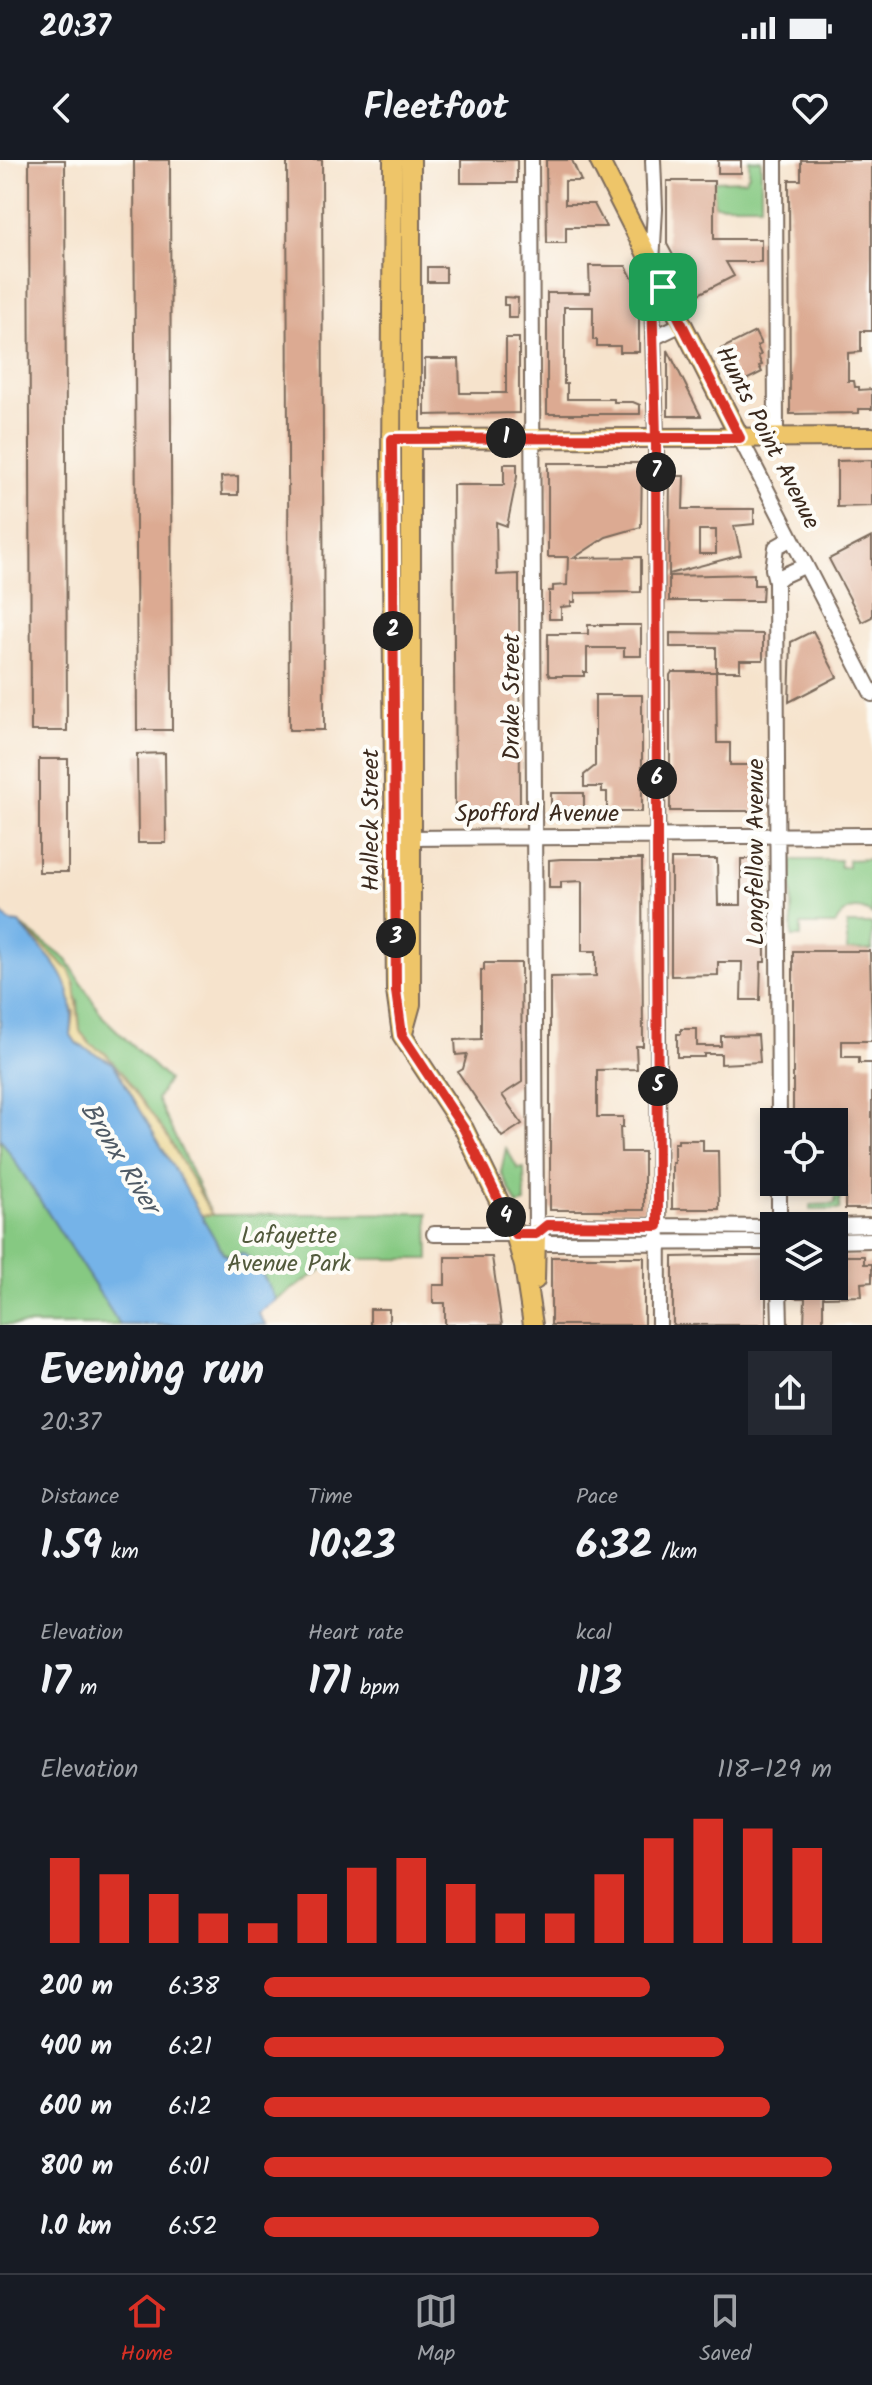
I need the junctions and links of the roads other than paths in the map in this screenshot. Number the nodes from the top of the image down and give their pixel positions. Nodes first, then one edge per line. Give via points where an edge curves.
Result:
1 (393, 160) edge
2 (411, 160) edge
3 (531, 160) edge
4 (599, 160) edge
5 (653, 160) edge
6 (775, 160) edge
7 (655, 209) junction
8 (630, 222) junction
9 (652, 264) junction
10 (663, 287) junction
11 (682, 324) junction
12 (653, 338) junction
13 (776, 437) junction
14 (872, 437) edge
15 (656, 438) junction
16 (740, 438) junction
17 (392, 439) junction
18 (411, 439) junction
19 (533, 439) junction
20 (790, 539) junction
21 (804, 566) junction
22 (776, 581) junction
23 (872, 694) edge
24 (657, 835) junction
25 (778, 835) junction
26 (872, 835) edge
27 (535, 836) junction
28 (403, 838) junction
29 (779, 1108) edge
30 (872, 1225) edge
31 (658, 1226) junction
32 (760, 1226) edge
33 (848, 1226) edge
34 (434, 1234) dead end
35 (515, 1234) junction
36 (536, 1234) junction
37 (872, 1240) edge
38 (848, 1241) edge
39 (760, 1242) edge
40 (658, 1243) junction
41 (779, 1300) edge
42 (532, 1318) edge
43 (659, 1325) edge
44 (780, 1325) edge

1 - 17 main road, Halleck Street
2 - 18 main road, Halleck Street
3 - 19 street, Drake Street
4 - 8 main road, Hunts Point Avenue
5 - 7 street
6 - 13 street
7 - 8 street
7 - 9 street
8 - 9 main road, Hunts Point Avenue
9 - 10 main road, Hunts Point Avenue
10 - 11 main road, Hunts Point Avenue
10 - 12 street via 652,294
11 - 12 street
11 - 16 main road, Hunts Point Avenue
12 - 15 street
13 - 14 main road
13 - 16 main road
15 - 16 main road
15 - 19 main road
15 - 24 street
16 - 20 street, Hunts Point Avenue
17 - 18 main road
17 - 28 main road, Halleck Street
18 - 19 main road
18 - 28 main road, Halleck Street
19 - 27 street, Drake Street
20 - 21 street, Hunts Point Avenue
20 - 22 street, Longfellow Avenue via 776,547
21 - 22 street
21 - 23 street, Hunts Point Avenue
22 - 25 street, Longfellow Avenue
24 - 25 street, Spofford Avenue
24 - 27 street, Spofford Avenue
24 - 31 street
25 - 26 street, Spofford Avenue
25 - 29 street, Longfellow Avenue
27 - 28 street, Spofford Avenue
27 - 36 street, Drake Street
28 - 35 main road, Halleck Street via 411,1010 402,1035 464,1129
30 - 33 street
31 - 32 street
31 - 36 street via 547,1225
31 - 40 street
34 - 35 street
35 - 36 street
35 - 42 main road
36 - 40 street via 547,1243
36 - 42 main road
37 - 38 street
39 - 40 street
40 - 43 street
41 - 44 street

